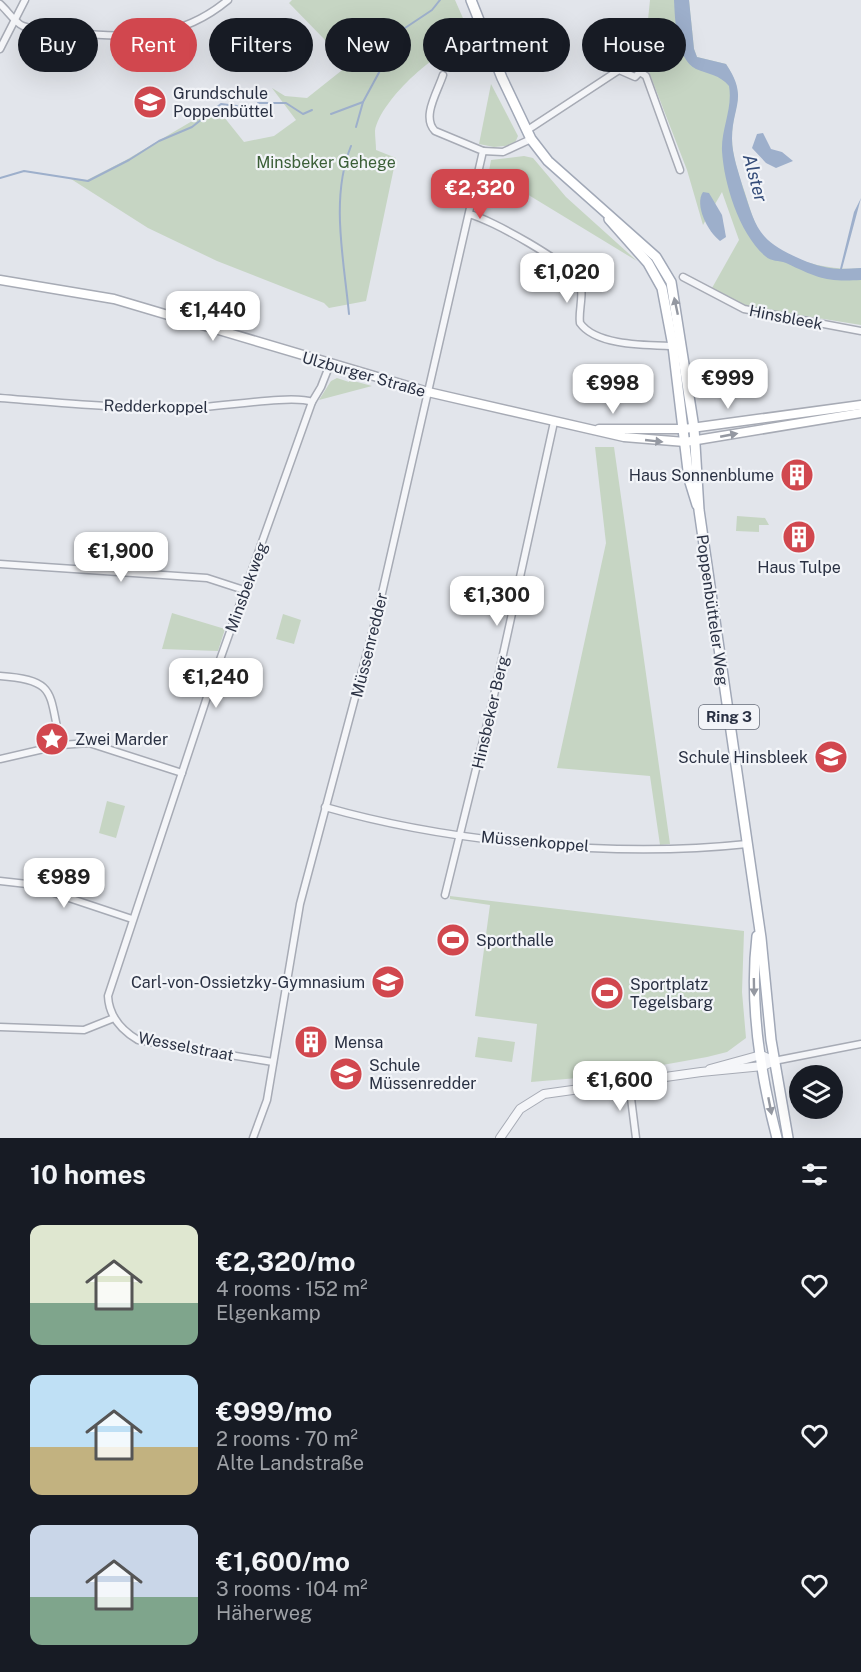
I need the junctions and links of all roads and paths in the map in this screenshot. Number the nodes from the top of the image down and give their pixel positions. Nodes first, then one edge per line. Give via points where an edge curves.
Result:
1 (25, 0) edge
2 (228, 0) edge
3 (471, 0) edge
4 (0, 4) edge
5 (15, 20) junction
6 (0, 48) edge
7 (615, 72) edge
8 (625, 72) edge
9 (640, 72) joint
10 (443, 75) dead end
11 (528, 135) junction
12 (483, 151) junction
13 (680, 170) dead end
14 (600, 207) junction
15 (469, 214) junction
16 (683, 277) dead end
17 (0, 280) edge
18 (861, 331) edge
19 (673, 346) junction
20 (330, 364) junction
21 (428, 392) junction
22 (0, 398) edge
23 (312, 402) junction
24 (861, 405) edge
25 (861, 413) edge
26 (554, 422) junction
27 (694, 428) junction
28 (589, 429) junction
29 (684, 429) junction
30 (696, 441) junction
31 (685, 442) junction
32 (699, 510) junction
33 (0, 564) edge
34 (244, 590) junction
35 (0, 676) edge
36 (61, 745) junction
37 (0, 759) edge
38 (182, 774) junction
39 (325, 807) junction
40 (460, 835) junction
41 (747, 844) junction
42 (0, 882) edge
43 (445, 895) dead end
44 (132, 919) junction
45 (758, 925) junction
46 (114, 1018) junction
47 (0, 1027) edge
48 (861, 1044) edge
49 (760, 1055) junction
50 (774, 1061) junction
51 (273, 1062) junction
52 (763, 1066) junction
53 (701, 1072) junction
54 (629, 1082) junction
55 (253, 1138) edge
56 (500, 1138) edge
57 (636, 1138) edge
58 (777, 1138) edge
59 (788, 1138) edge

1 - 5 street
2 - 5 street via 196,23 138,36 41,30 21,26
3 - 11 main road, Poppenbütteler Weg / Ring 3
4 - 5 street
5 - 6 street
7 - 11 street
8 - 9 street via 635,77
9 - 13 street via 649,84
10 - 12 street via 428,118 430,126
11 - 12 street via 503,152
11 - 14 main road, Poppenbütteler Weg / Ring 3 via 548,161
12 - 15 street, Müssenredder
14 - 19 main road, Poppenbütteler Weg / Ring 3 via 656,274
27 -> 14 main road, Poppenbütteler Weg / Ring 3 via 671,282 656,256
15 - 19 street via 514,235 560,263 577,279 580,323 588,333 628,343
15 - 21 street, Müssenredder
16 - 18 street, Hinsbleek via 744,309
17 - 20 main road, Ulzburger Straße via 114,299
19 - 29 main road, Poppenbütteler Weg / Ring 3
20 - 21 main road, Ulzburger Straße
20 - 23 street, Minsbekweg
21 - 26 main road, Ulzburger Straße
21 - 39 street, Müssenredder via 377,615
22 - 23 street, Redderkoppel via 174,408 229,407 296,399
23 - 34 street, Minsbekweg
24 - 27 main road, Ulzburger Straße
30 -> 25 main road, Ulzburger Straße
26 - 28 main road, Ulzburger Straße
26 - 40 street, Hinsbeker Berg
27 - 29 main road, Ulzburger Straße
27 - 30 main road, Poppenbütteler Weg / Ring 3
28 - 29 main road, Ulzburger Straße
28 -> 31 main road, Ulzburger Straße via 638,439
29 - 31 main road, Poppenbütteler Weg / Ring 3
30 - 31 main road, Ulzburger Straße
30 - 32 main road, Poppenbütteler Weg / Ring 3
31 - 32 main road, Poppenbütteler Weg / Ring 3 via 691,489
32 - 41 main road, Poppenbütteler Weg / Ring 3
33 - 34 street via 207,578
34 - 38 street, Minsbekweg
35 - 36 street via 32,679 42,684 49,694
36 - 37 street
36 - 38 street via 89,743
38 - 44 street, Minsbekweg
39 - 40 street, Müssenkoppel
39 - 51 street, Müssenredder via 293,937
40 - 41 street, Müssenkoppel via 666,850
40 - 43 street, Hinsbeker Berg
41 - 45 main road, Poppenbütteler Weg / Ring 3
42 - 44 street via 27,884
44 - 46 street, Minsbekweg via 109,989 108,1004
45 -> 49 main road, Poppenbütteler Weg / Ring 3 via 753,983
45 - 50 main road, Poppenbütteler Weg / Ring 3
46 - 47 street via 84,1030
46 - 51 street, Wesselstraat via 138,1040
48 - 50 street
49 - 50 street
49 - 52 main road, Poppenbütteler Weg / Ring 3
49 - 53 street
50 - 52 street
50 - 59 main road, Poppenbütteler Weg / Ring 3
51 - 55 street, Müssenredder via 266,1106
52 - 53 street
52 -> 58 main road, Poppenbütteler Weg / Ring 3
53 - 54 street
54 - 56 street via 535,1098 514,1116
54 - 57 street

